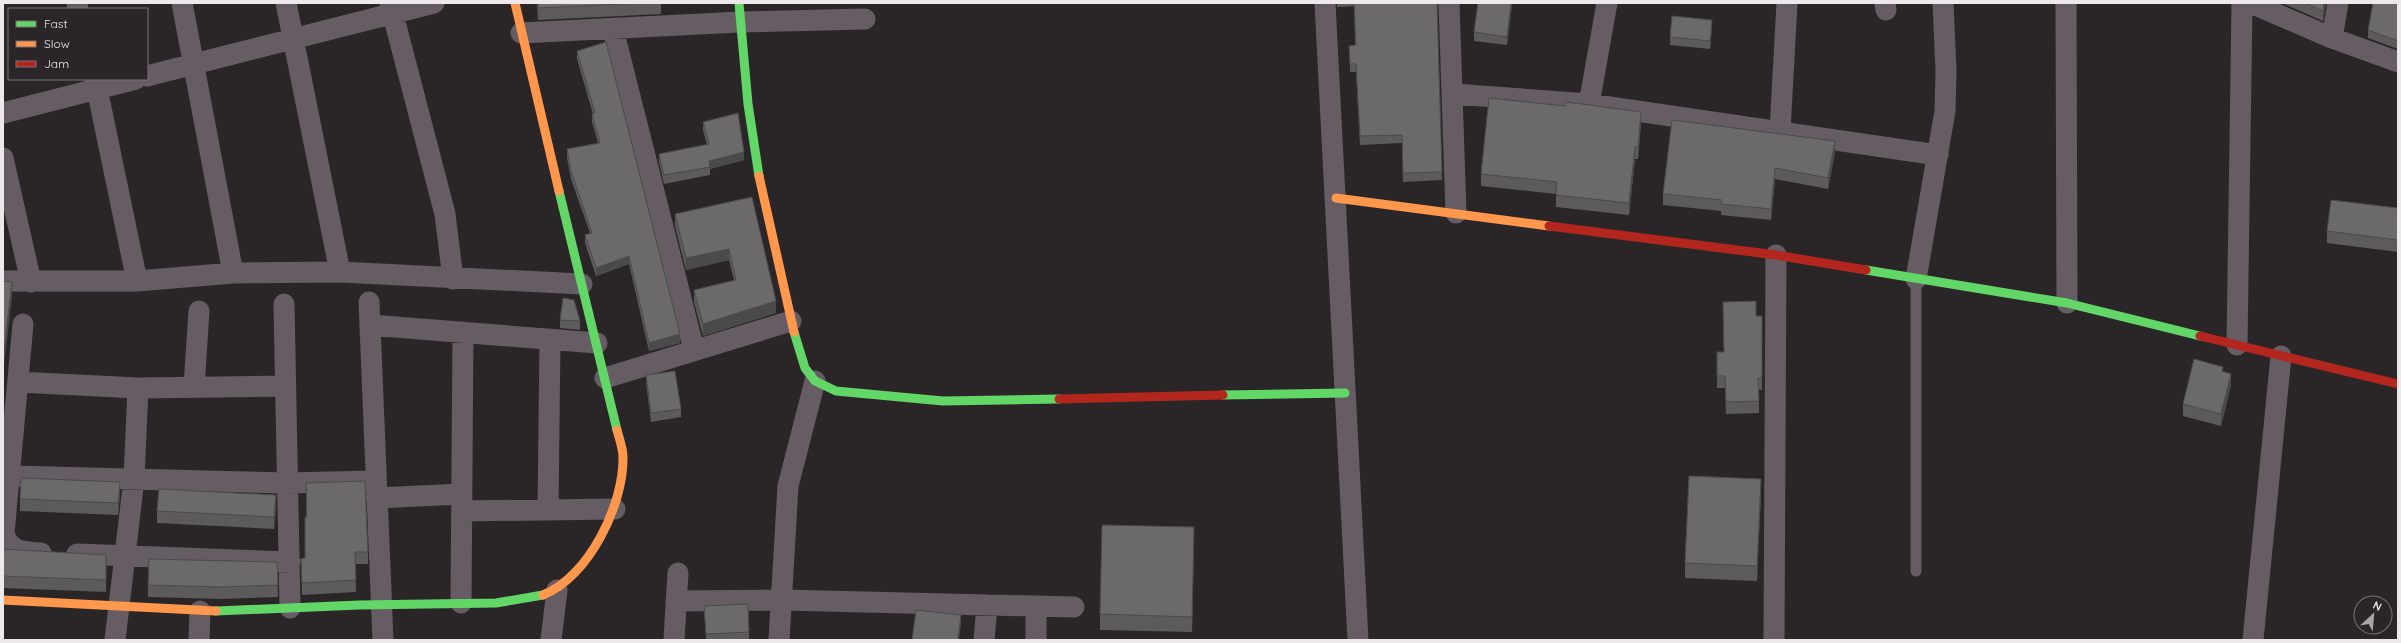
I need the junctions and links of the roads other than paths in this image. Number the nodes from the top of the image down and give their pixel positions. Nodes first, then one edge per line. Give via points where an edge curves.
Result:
1 (182, 3) edge
2 (286, 3) edge
3 (434, 3) edge
4 (515, 3) edge
5 (1325, 3) edge
6 (1449, 3) edge
7 (1607, 3) edge
8 (1787, 3) edge
9 (1943, 3) edge
10 (2066, 3) edge
11 (2242, 3) edge
12 (2251, 3) edge
13 (2338, 3) edge
14 (392, 9) edge
15 (740, 12) edge
16 (865, 19) dead end
17 (613, 29) junction
18 (521, 34) junction
19 (2332, 38) junction
20 (295, 40) junction
21 (2398, 62) edge
22 (195, 64) junction
23 (148, 76) edge
24 (128, 80) edge
25 (96, 84) edge
26 (1454, 94) junction
27 (1589, 104) junction
28 (3, 113) edge
29 (1780, 131) junction
30 (1938, 155) junction
31 (3, 158) edge
32 (1336, 198) junction
33 (1456, 213) junction
34 (1776, 256) junction
35 (340, 272) junction
36 (233, 273) junction
37 (453, 279) junction
38 (1916, 279) junction
39 (3, 281) edge
40 (137, 281) junction
41 (31, 282) junction
42 (582, 284) junction
43 (369, 302) dead end
44 (2067, 303) junction
45 (284, 304) dead end
46 (199, 311) dead end
47 (791, 321) junction
48 (23, 324) dead end
49 (370, 325) junction
50 (463, 332) junction
51 (550, 339) junction
52 (597, 343) junction
53 (2237, 345) junction
54 (694, 350) junction
55 (2281, 356) junction
56 (605, 378) junction
57 (815, 381) junction
58 (18, 382) junction
59 (2398, 384) edge
60 (285, 386) junction
61 (138, 388) junction
62 (194, 388) junction
63 (1345, 393) junction
64 (11, 476) junction
65 (134, 479) junction
66 (287, 483) junction
67 (375, 490) junction
68 (462, 502) junction
69 (615, 509) junction
70 (548, 510) junction
71 (126, 556) junction
72 (290, 562) junction
73 (1916, 571) dead end
74 (678, 572) dead end
75 (557, 590) junction
76 (3, 600) edge
77 (783, 600) junction
78 (676, 601) junction
79 (462, 603) junction
80 (380, 604) junction
81 (987, 605) junction
82 (1036, 606) junction
83 (120, 607) junction
84 (1074, 607) dead end
85 (290, 608) junction
86 (200, 611) junction
87 (115, 640) edge
88 (199, 640) edge
89 (382, 640) edge
90 (551, 640) edge
91 (674, 640) edge
92 (779, 640) edge
93 (984, 640) edge
94 (1036, 640) edge
95 (1358, 640) edge
96 (1774, 640) edge
97 (2253, 640) edge

1 - 22 street
2 - 20 street
3 - 14 street
4 - 18 street
5 - 32 street
6 - 26 street
7 - 27 street
8 - 29 street
9 - 30 street via 1946,84 1945,111
10 - 44 street
11 - 53 street
12 - 19 street
13 - 19 street
14 - 20 street
14 - 37 street via 445,214
15 - 16 street
15 - 17 street
15 - 47 street via 748,104 761,190
17 - 18 street
17 - 54 street
18 - 42 street
19 - 21 street
20 - 22 street
20 - 35 street
22 - 23 street
22 - 36 street
24 - 25 street
25 - 28 street
25 - 40 street
26 - 27 street
26 - 33 street
27 - 29 street
29 - 30 street
30 - 38 street
31 - 41 street
32 - 33 street
32 - 63 street
33 - 34 street
34 - 38 street
34 - 96 street
35 - 36 street
35 - 37 street
36 - 40 street
37 - 42 street
38 - 44 street
38 - 73 lane
39 - 41 street
40 - 41 street
42 - 52 street
43 - 49 street
44 - 53 street
45 - 60 street
46 - 62 street
47 - 54 street
47 - 57 street via 805,368
48 - 58 street
49 - 50 street
49 - 67 street
50 - 51 street
50 - 68 street
51 - 52 street
51 - 70 street
52 - 56 street
53 - 55 street
54 - 56 street
55 - 59 street
55 - 97 street
56 - 69 street via 623,455 623,481
57 - 63 street via 836,391 942,400
57 - 77 street via 788,486
58 - 61 street
58 - 64 street
60 - 62 street
60 - 66 street
61 - 62 street
61 - 65 street
63 - 95 street
64 - 65 street
64 - 71 street via 4,533 7,542 16,551
65 - 66 street
65 - 71 street
66 - 67 street
66 - 72 street
67 - 68 street
67 - 80 street
68 - 70 street
68 - 79 street
69 - 70 street
69 - 75 street via 599,540
71 - 72 street
71 - 83 street
72 - 85 street
74 - 78 street
75 - 79 street via 542,597 521,600
75 - 90 street
76 - 83 street
77 - 78 street
77 - 81 street
77 - 92 street
78 - 91 street
79 - 80 street
80 - 85 street
80 - 89 street
81 - 82 street
81 - 93 street
82 - 84 street
82 - 94 street
83 - 86 street
83 - 87 street
85 - 86 street
86 - 88 street

